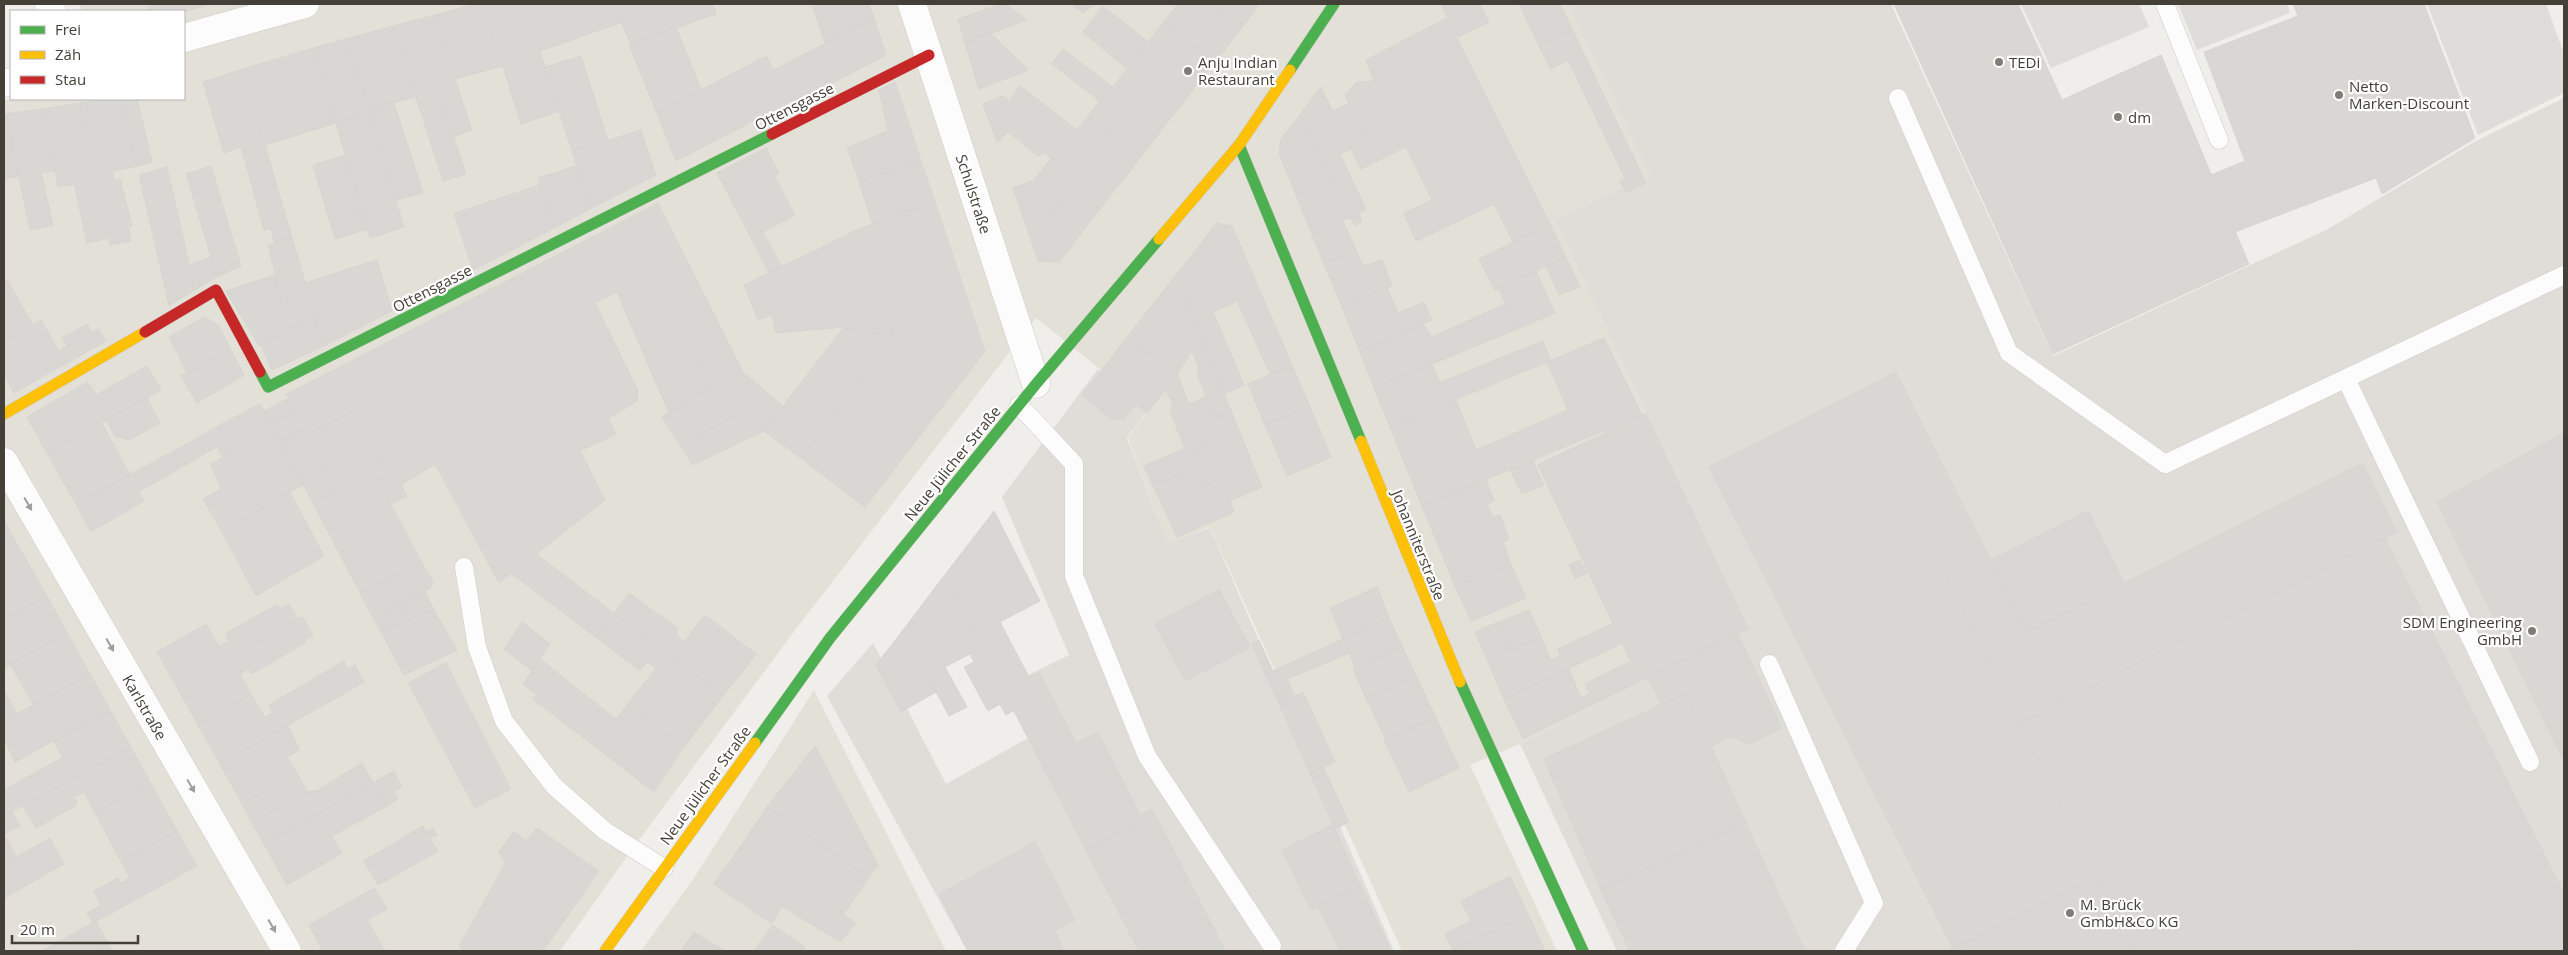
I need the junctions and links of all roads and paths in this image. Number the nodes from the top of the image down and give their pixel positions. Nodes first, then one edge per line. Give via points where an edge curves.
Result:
1 (305, 4) edge
2 (912, 4) edge
3 (1334, 4) edge
4 (2166, 4) edge
5 (185, 38) edge
6 (929, 55) junction
7 (1898, 98) dead end
8 (2220, 140) dead end
9 (1239, 145) junction
10 (2564, 274) edge
11 (2346, 379) junction
12 (1036, 384) junction
13 (1019, 405) junction
14 (4, 414) edge
15 (4, 462) edge
16 (464, 567) dead end
17 (1769, 664) dead end
18 (2530, 762) dead end
19 (664, 868) junction
20 (1272, 946) dead end
21 (287, 951) edge
22 (605, 951) edge
23 (1583, 951) edge
24 (1844, 951) edge

1 - 5 street
2 - 6 street, Schulstraße
3 - 9 street, Neue Jülicher Straße
4 - 8 lane
6 - 12 street, Schulstraße
6 - 14 street, Ottensgasse via 268,388 216,290
7 - 11 lane via 2009,353 2165,464
9 - 12 street, Neue Jülicher Straße
9 - 23 street, Johanniterstraße via 1471,710
10 - 11 lane
11 - 18 lane
12 - 13 street, Neue Jülicher Straße
13 - 19 street, Neue Jülicher Straße via 830,638
13 - 20 lane via 1074,464 1074,576 1147,756
15 -> 21 street, Karlstraße
16 - 19 lane via 477,647 504,721 554,786 605,831
17 - 24 lane via 1874,903
19 - 22 street, Neue Jülicher Straße

